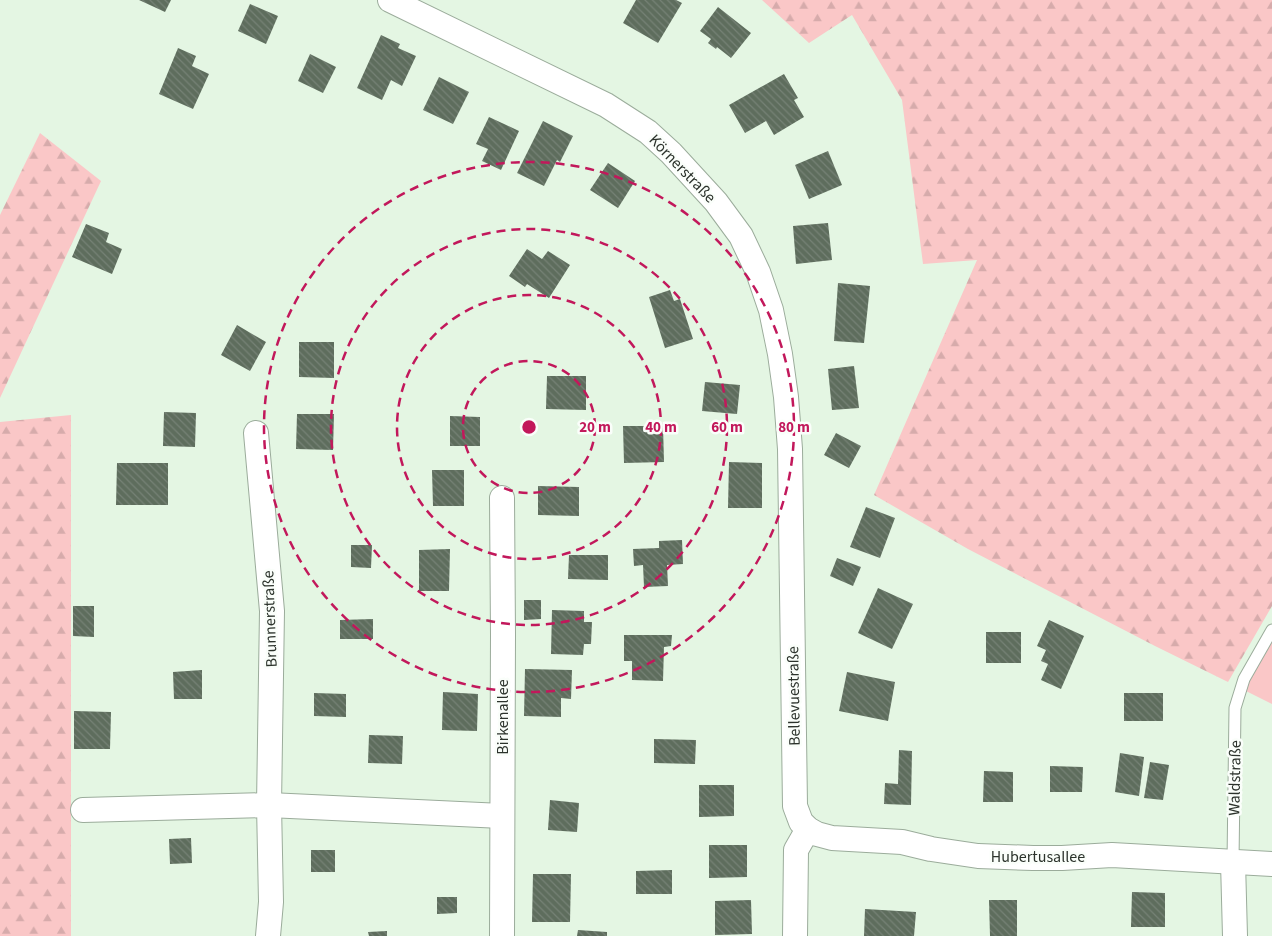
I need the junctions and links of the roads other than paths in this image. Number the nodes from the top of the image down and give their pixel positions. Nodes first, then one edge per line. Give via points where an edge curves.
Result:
1 (390, 0) edge
2 (256, 433) dead end
3 (790, 449) joint
4 (502, 498) dead end
5 (1272, 630) edge
6 (269, 806) junction
7 (83, 810) dead end
8 (502, 816) junction
9 (808, 829) junction
10 (1233, 862) junction
11 (1272, 864) edge
12 (268, 936) edge
13 (502, 936) edge
14 (795, 936) edge
15 (1235, 936) edge

1 - 3 street, Körnerstraße via 606,105 648,132 710,195 741,236 771,310 786,397
2 - 6 street, Brunnerstraße via 272,611
3 - 9 street, Bellevuestraße via 795,806 801,822
4 - 8 street, Birkenallee
5 - 10 lane, Waldstraße via 1244,679 1235,708
6 - 7 street
6 - 8 street
6 - 12 street, Brunnerstraße via 271,902
8 - 13 street, Birkenallee
9 - 10 street, Hubertusallee via 832,838 902,842 978,856 1062,858 1112,854
9 - 14 street via 796,850
10 - 11 street, Hubertusallee
10 - 15 street, Waldstraße

